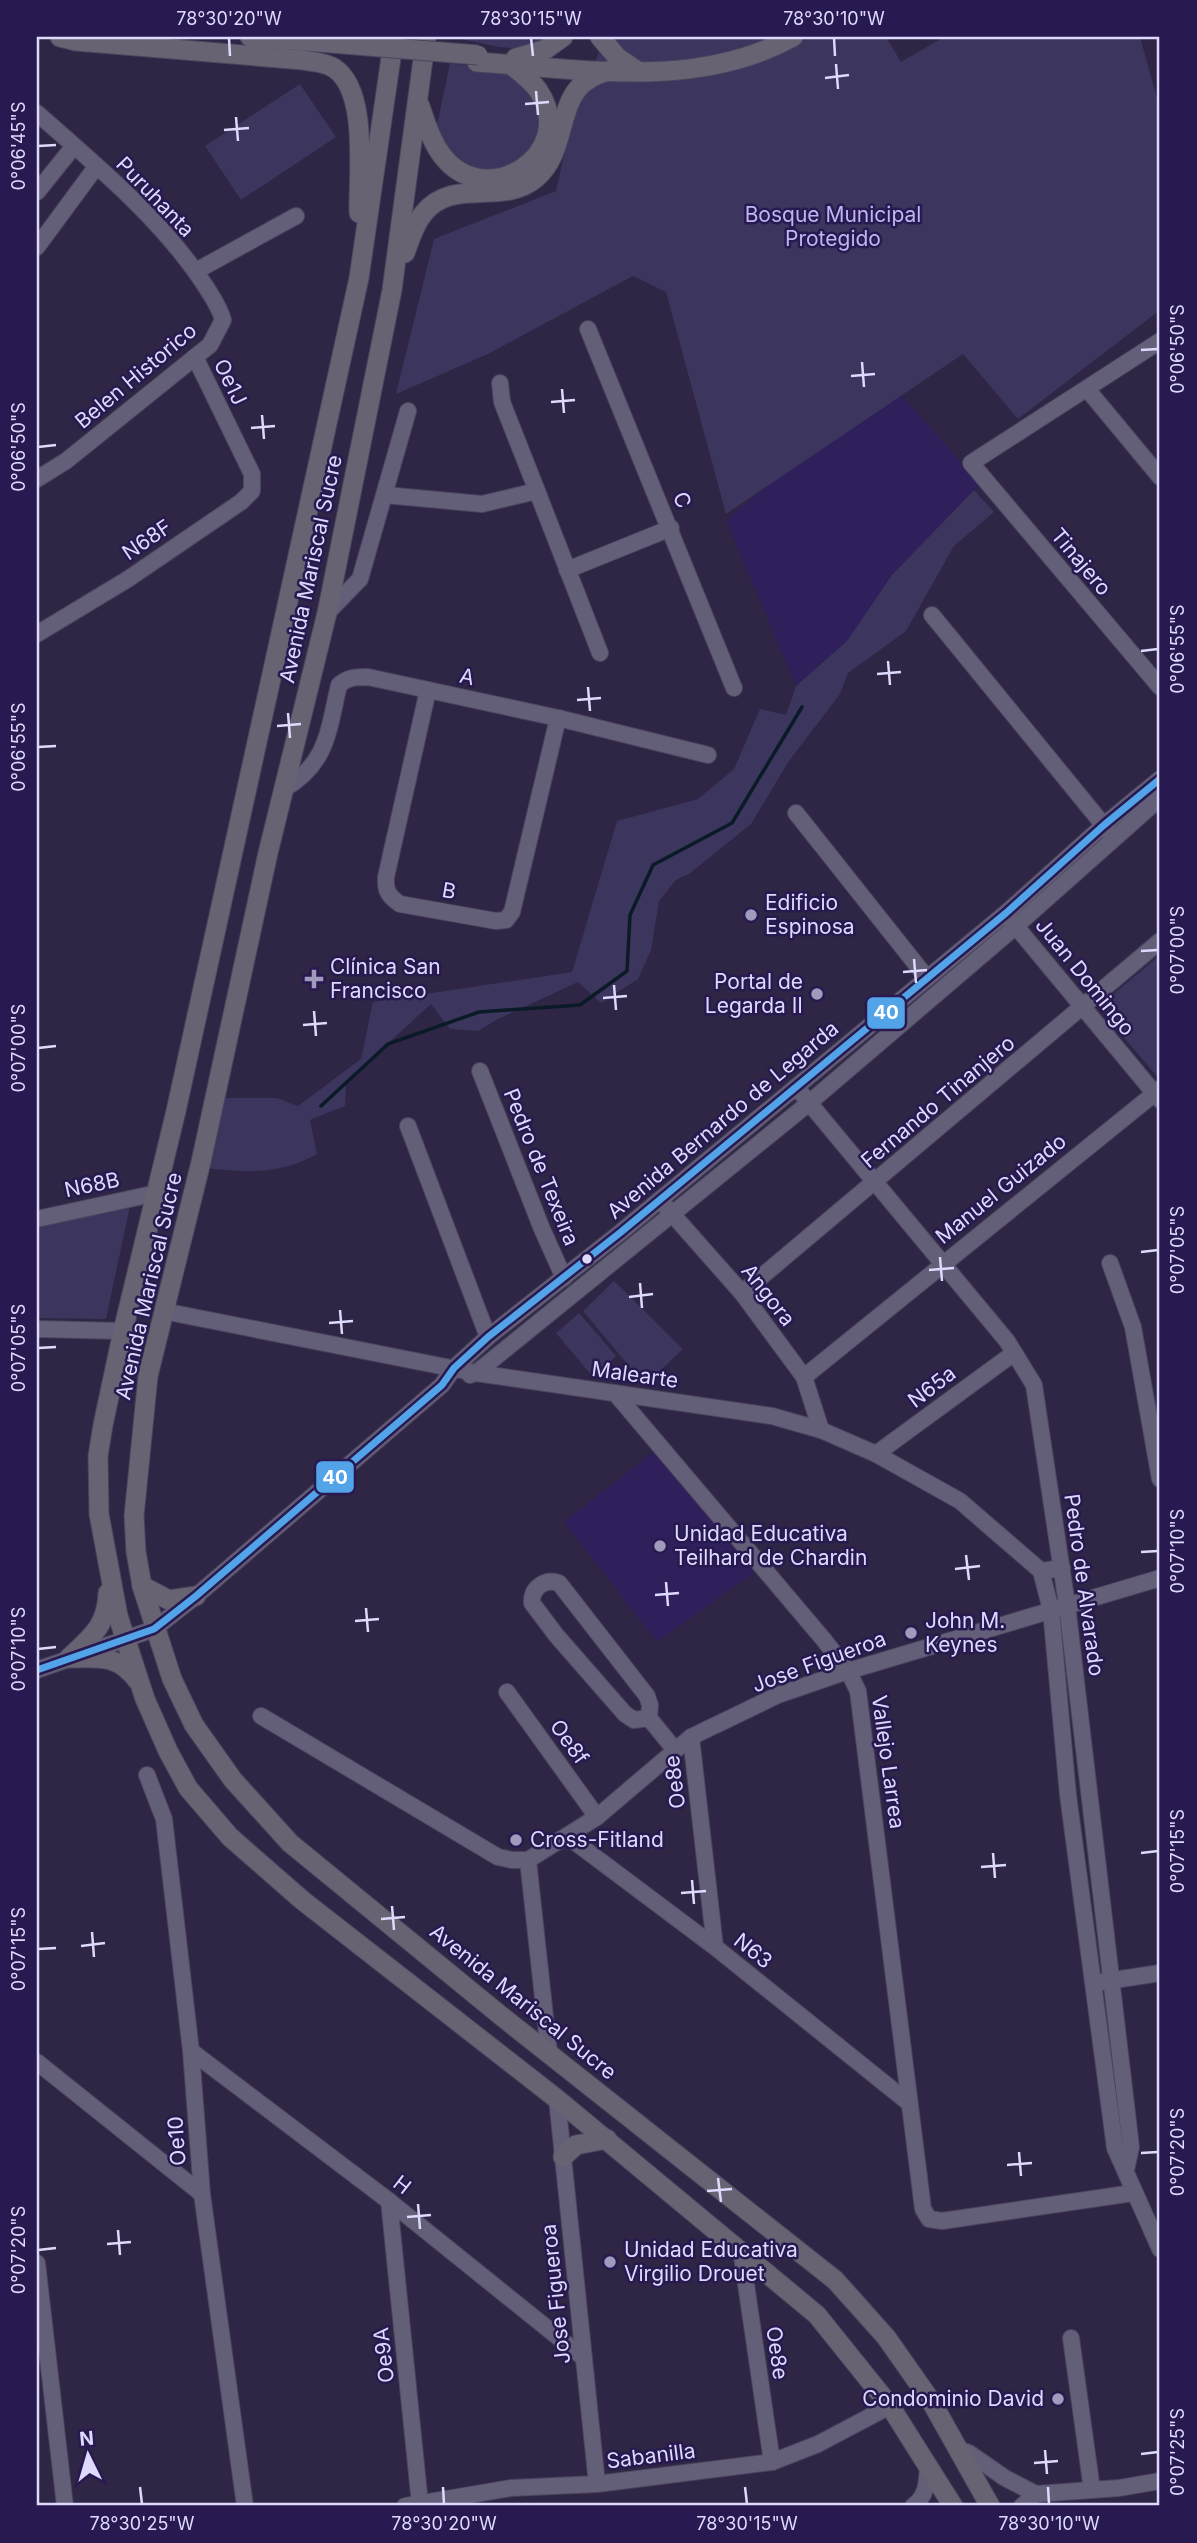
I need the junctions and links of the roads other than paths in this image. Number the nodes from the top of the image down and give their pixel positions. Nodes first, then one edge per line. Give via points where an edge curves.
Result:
1 (60, 37) edge
2 (109, 37) edge
3 (250, 37) edge
4 (356, 37) edge
5 (382, 37) edge
6 (394, 37) edge
7 (426, 37) edge
8 (437, 37) edge
9 (563, 37) edge
10 (600, 37) edge
11 (793, 37) edge
12 (319, 47) junction
13 (513, 61) junction
14 (422, 69) junction
15 (611, 70) junction
16 (644, 71) junction
17 (418, 100) junction
18 (37, 113) edge
19 (74, 146) junction
20 (96, 167) junction
21 (37, 192) edge
22 (296, 216) dead end
23 (37, 247) edge
24 (196, 271) junction
25 (359, 278) junction
26 (392, 290) junction
27 (221, 325) joint
28 (588, 329) dead end
29 (1160, 341) edge
30 (195, 357) junction
31 (500, 383) dead end
32 (1087, 389) junction
33 (408, 411) dead end
34 (246, 463) joint
35 (1160, 477) edge
36 (37, 479) edge
37 (537, 491) junction
38 (385, 495) junction
39 (671, 528) junction
40 (567, 570) junction
41 (327, 613) junction
42 (932, 615) dead end
43 (37, 634) edge
44 (600, 653) dead end
45 (1160, 687) edge
46 (734, 688) dead end
47 (428, 690) junction
48 (558, 718) junction
49 (708, 755) dead end
50 (1160, 779) edge
51 (284, 789) junction
52 (1160, 798) edge
53 (796, 813) dead end
54 (1109, 832) junction
55 (1011, 919) junction
56 (1160, 941) edge
57 (927, 978) junction
58 (1083, 1008) junction
59 (480, 1071) dead end
60 (796, 1087) junction
61 (1158, 1094) edge
62 (809, 1103) junction
63 (408, 1126) dead end
64 (876, 1182) junction
65 (157, 1193) junction
66 (660, 1200) junction
67 (672, 1215) junction
68 (37, 1219) edge
69 (1110, 1263) dead end
70 (942, 1264) junction
71 (564, 1278) junction
72 (742, 1293) junction
73 (163, 1311) junction
74 (37, 1329) edge
75 (122, 1331) junction
76 (488, 1337) junction
77 (1014, 1353) junction
78 (454, 1368) junction
79 (476, 1373) junction
80 (804, 1377) junction
81 (442, 1385) junction
82 (615, 1393) junction
83 (821, 1430) junction
84 (876, 1454) junction
85 (1160, 1479) edge
86 (1062, 1568) junction
87 (109, 1571) junction
88 (1041, 1571) junction
89 (1160, 1578) edge
90 (142, 1586) junction
91 (196, 1596) junction
92 (1059, 1608) junction
93 (154, 1629) junction
94 (124, 1638) junction
95 (69, 1658) junction
96 (37, 1670) edge
97 (848, 1671) junction
98 (139, 1683) junction
99 (507, 1692) dead end
100 (261, 1716) dead end
101 (649, 1718) junction
102 (691, 1737) junction
103 (676, 1750) junction
104 (147, 1774) dead end
105 (597, 1816) junction
106 (567, 1836) junction
107 (528, 1860) junction
108 (715, 1947) junction
109 (1160, 1973) edge
110 (454, 1977) junction
111 (1110, 1981) junction
112 (1091, 1983) junction
113 (433, 2001) junction
114 (500, 2015) junction
115 (482, 2040) junction
116 (191, 2051) junction
117 (550, 2053) junction
118 (37, 2062) edge
119 (557, 2099) junction
120 (909, 2103) junction
121 (607, 2139) junction
122 (563, 2157) junction
123 (1126, 2171) junction
124 (1133, 2193) junction
125 (202, 2194) junction
126 (389, 2201) junction
127 (1160, 2249) edge
128 (741, 2250) junction
129 (37, 2263) edge
130 (1071, 2338) dead end
131 (584, 2358) junction
132 (890, 2406) junction
133 (958, 2449) junction
134 (772, 2462) junction
135 (928, 2466) junction
136 (1160, 2481) edge
137 (597, 2484) junction
138 (1092, 2490) junction
139 (1036, 2494) junction
140 (413, 2505) edge
141 (65, 2506) edge
142 (245, 2506) edge
143 (913, 2506) edge
144 (953, 2506) edge
145 (990, 2506) edge
146 (1022, 2506) edge

1 - 25 main road via 303,61 336,69 352,91 358,110
2 - 12 main road
3 - 12 main road
4 - 5 main road
6 - 25 main road
7 - 14 main road, Avenida Mariscal Sucre
8 - 14 main road
9 - 13 main road
10 - 16 main road via 617,57
11 - 16 main road via 726,63
12 - 13 main road
13 - 15 main road
13 - 16 main road
13 - 17 main road via 542,97 547,127 542,147 529,164 512,175 481,179 453,166 439,152
14 - 17 main road, Avenida Mariscal Sucre
15 - 16 main road
15 - 26 main road via 592,77 573,95 553,158 533,181 516,190 451,195 424,212
17 - 26 main road, Avenida Mariscal Sucre
18 - 19 street, Puruhanta
19 - 20 street, Puruhanta
19 - 21 street
20 - 23 street
20 - 24 street, Puruhanta via 145,211
22 - 24 street
24 - 27 street, Puruhanta via 218,307
25 - 65 main road, Avenida Mariscal Sucre
26 - 41 main road, Avenida Mariscal Sucre
27 - 30 street, Belen Historico via 210,345
28 - 39 street, C
29 - 32 street
30 - 34 street, Oe1J
30 - 36 street, Belen Historico
31 - 37 street via 502,402
32 - 35 street
32 - 45 street, Tinajero via 971,463
33 - 38 street
34 - 43 street, N68F via 254,485 242,502
37 - 38 street via 482,504
37 - 40 street
38 - 41 street via 360,579
39 - 40 street
39 - 46 street, C
40 - 44 street
41 - 51 main road, Avenida Mariscal Sucre
42 - 54 street
47 - 48 street, A
47 - 48 street, B via 386,877 390,897 400,904 506,920 512,912
47 - 51 street, A via 368,677 345,679 339,685 319,759
48 - 49 street, A
50 - 54 street, Avenida Bernardo de Legarda
51 - 73 main road, Avenida Mariscal Sucre
52 - 54 street, Avenida Bernardo de Legarda
53 - 57 street
54 - 55 street, Avenida Bernardo de Legarda
55 - 57 street, Avenida Bernardo de Legarda
55 - 58 street, Juan Domingo
55 - 62 street, Avenida Bernardo de Legarda
56 - 58 street, Fernando Tinanjero
57 - 60 street, Avenida Bernardo de Legarda
58 - 61 street, Juan Domingo
58 - 64 street, Fernando Tinanjero
59 - 71 street, Pedro de Texeira
60 - 62 street, Pedro de Alvarado
60 - 66 street, Avenida Bernardo de Legarda
61 - 70 street, Manuel Guizado
62 - 64 street, Pedro de Alvarado
62 - 67 street, Avenida Bernardo de Legarda
63 - 76 street
64 - 70 street, Pedro de Alvarado
64 - 72 street, Fernando Tinanjero
65 - 68 street, N68B
65 - 75 main road, Avenida Mariscal Sucre
66 - 67 street, Angora
66 - 71 street, Avenida Bernardo de Legarda
67 - 72 street, Angora
67 - 79 street, Avenida Bernardo de Legarda
69 - 85 street via 1133,1327
70 - 77 street, Pedro de Alvarado
70 - 80 street, Manuel Guizado
71 - 76 street, Avenida Bernardo de Legarda
72 - 80 street, Angora
73 - 78 street, Malearte
73 - 90 main road, Avenida Mariscal Sucre via 148,1376 135,1497
74 - 75 street
75 - 87 main road, Avenida Mariscal Sucre via 98,1457 99,1514
76 - 78 street, Avenida Bernardo de Legarda
77 - 84 street, N65a
77 - 86 street, Pedro de Alvarado via 1034,1385
78 - 79 street, Malearte
78 - 81 street, Avenida Bernardo de Legarda
79 - 81 street, Avenida Bernardo de Legarda
79 - 82 street, Malearte
80 - 83 street, Angora
81 - 91 street, Avenida Bernardo de Legarda
82 - 83 street, Malearte via 772,1416
82 - 97 street, Vallejo Larrea
83 - 84 street, Malearte
84 - 88 street, Malearte via 960,1501
86 - 88 street
86 - 92 street, Pedro de Alvarado
87 - 94 main road, Avenida Mariscal Sucre
87 - 95 main road via 102,1624
88 - 92 street, Pedro de Alvarado
89 - 92 street, Jose Figueroa
90 - 91 main road via 169,1600
90 - 93 main road, Avenida Mariscal Sucre
91 - 93 street, Avenida Bernardo de Legarda
92 - 97 street, Jose Figueroa
92 - 111 street, Pedro de Alvarado
92 - 112 street, Pedro de Alvarado via 1068,1795
93 - 94 street, Avenida Bernardo de Legarda
93 - 110 main road, Avenida Mariscal Sucre via 194,1725 233,1780 290,1843
94 - 95 street, Avenida Bernardo de Legarda
94 - 98 main road, Avenida Mariscal Sucre
95 - 96 street, Avenida Bernardo de Legarda
95 - 98 main road via 113,1660 129,1669
97 - 102 street, Jose Figueroa via 778,1695
97 - 120 street, Vallejo Larrea via 859,1691
98 - 113 main road, Avenida Mariscal Sucre via 188,1788 230,1836 346,1936
99 - 105 street, Oe8f
100 - 107 street via 498,1857
101 - 101 street via 634,1720 625,1714 556,1635 532,1603 540,1585 559,1583 647,1696
101 - 103 street
102 - 103 street, Jose Figueroa
102 - 108 street, Oe8e
103 - 105 street, Jose Figueroa
104 - 116 street, Oe10 via 164,1819
105 - 106 street, Jose Figueroa
106 - 107 street, Jose Figueroa
106 - 108 street, N63
107 - 117 street
108 - 120 street, N63
109 - 111 street
110 - 113 main road
110 - 114 main road, Avenida Mariscal Sucre
111 - 112 street
111 - 123 street, Pedro de Alvarado via 1131,2147
112 - 123 street, Pedro de Alvarado via 1115,2148
113 - 115 main road, Avenida Mariscal Sucre
114 - 115 main road
114 - 117 main road, Avenida Mariscal Sucre
115 - 119 main road, Avenida Mariscal Sucre
116 - 125 street, Oe10
116 - 126 street, H
117 - 133 main road, Avenida Mariscal Sucre via 835,2280 893,2347
118 - 125 street
119 - 121 main road, Avenida Mariscal Sucre
119 - 122 street, Jose Figueroa
120 - 124 street, Vallejo Larrea via 923,2209 929,2219 942,2221
121 - 122 main road via 576,2145
121 - 128 main road, Avenida Mariscal Sucre
122 - 131 street, Jose Figueroa
123 - 124 street, Pedro de Alvarado
124 - 127 street, Pedro de Alvarado
125 - 142 street, Oe10
126 - 131 street, H
126 - 140 street, Oe9A
128 - 132 main road, Avenida Mariscal Sucre via 817,2315
128 - 134 street, Oe8e
129 - 141 street
130 - 138 street
131 - 137 street, Jose Figueroa
132 - 134 street, Sabanilla
132 - 135 main road, Avenida Mariscal Sucre
133 - 139 street
133 - 145 main road, Avenida Mariscal Sucre
134 - 137 street, Sabanilla
135 - 143 street via 922,2498
135 - 144 main road, Avenida Mariscal Sucre
136 - 138 street
137 - 140 street, Sabanilla via 511,2488
138 - 139 street
139 - 146 street

